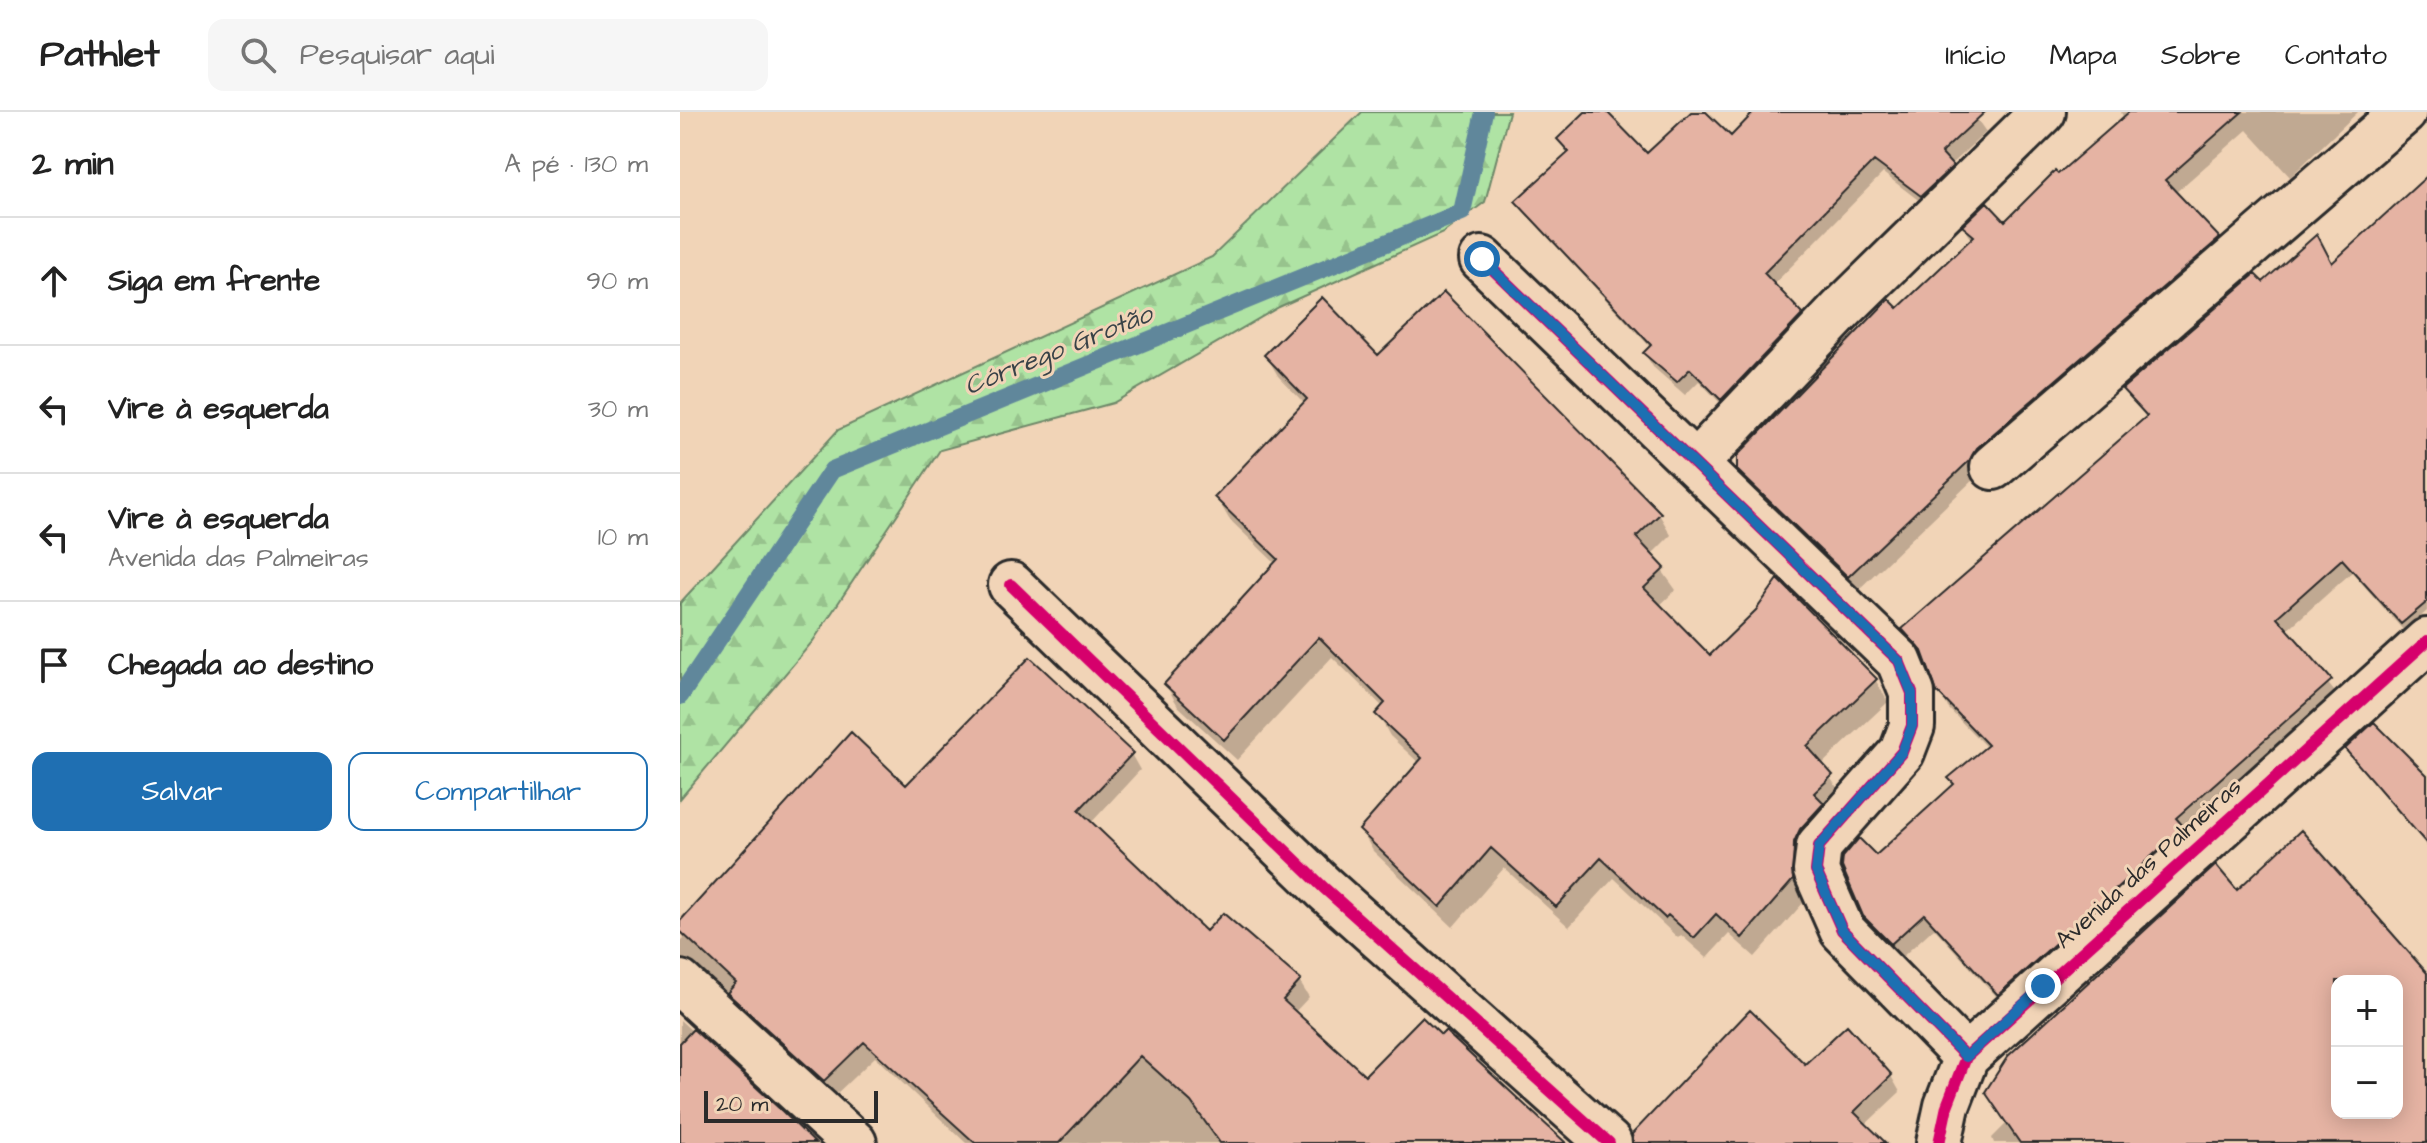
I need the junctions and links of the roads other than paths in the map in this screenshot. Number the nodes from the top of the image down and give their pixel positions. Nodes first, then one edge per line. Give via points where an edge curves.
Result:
1 (2043, 112) edge
2 (2404, 112) edge
3 (1482, 259) dead end
4 (1696, 463) junction
5 (1993, 467) dead end
6 (1011, 585) dead end
7 (2427, 641) edge
8 (680, 983) edge
9 (1966, 1057) junction
10 (854, 1143) edge
11 (1609, 1143) edge
12 (1939, 1143) edge

1 - 4 street via 1842,309
2 - 5 street
3 - 4 street
4 - 9 street via 1899,661 1912,693 1912,726 1902,752 1819,846 1816,871 1842,930
6 - 11 street via 1324,888
7 - 9 street, Avenida das Palmeiras
8 - 10 street
9 - 12 street, Avenida das Palmeiras

